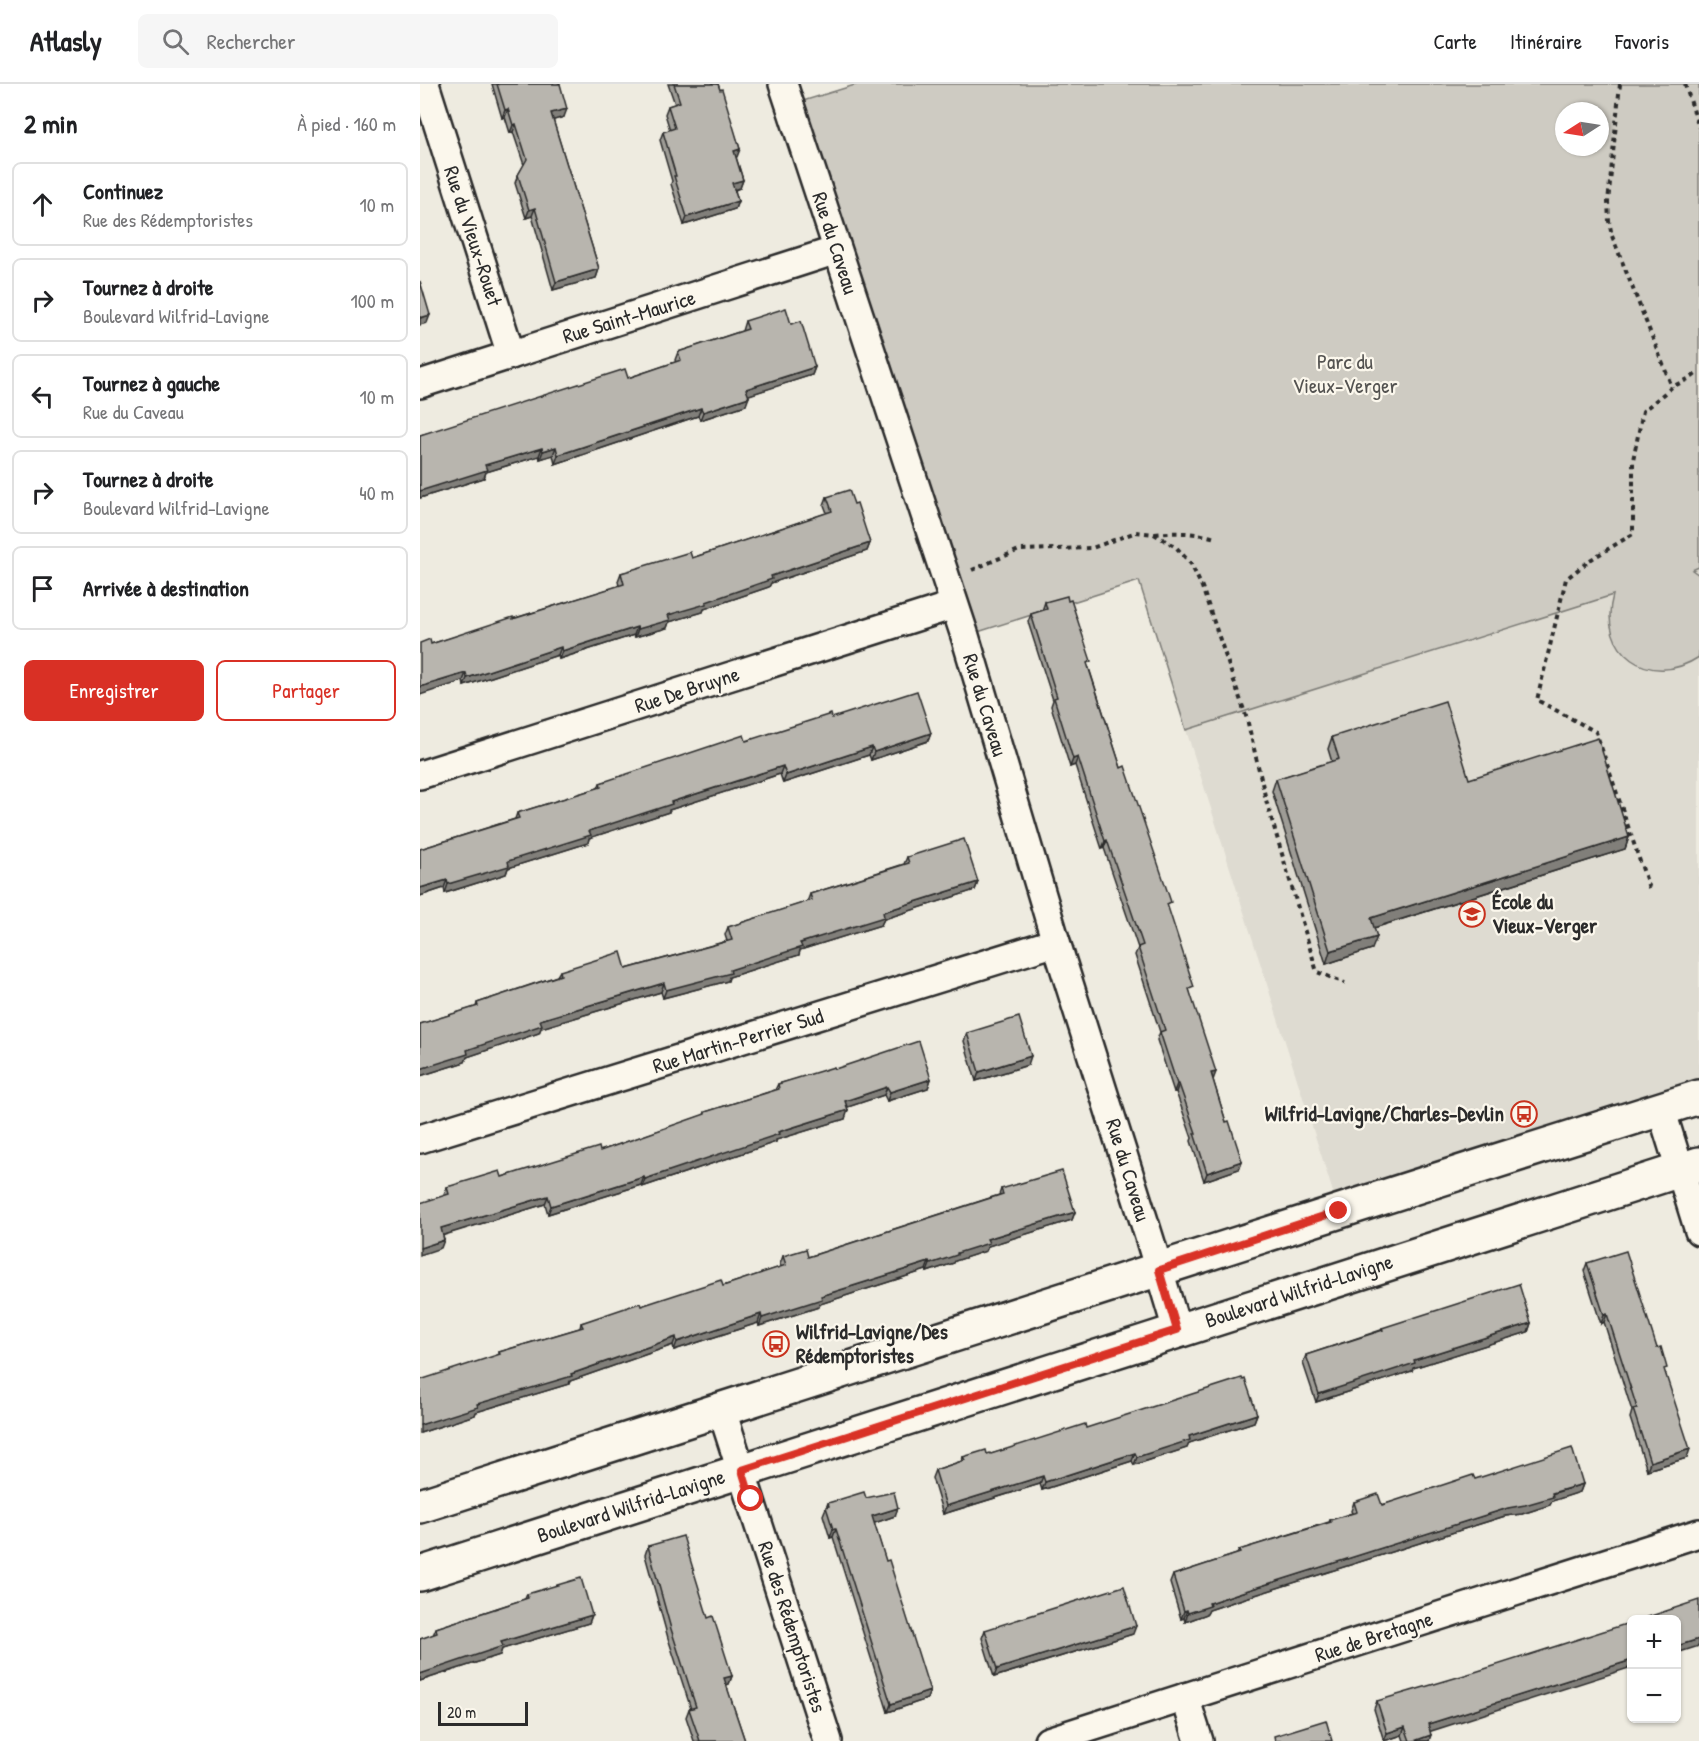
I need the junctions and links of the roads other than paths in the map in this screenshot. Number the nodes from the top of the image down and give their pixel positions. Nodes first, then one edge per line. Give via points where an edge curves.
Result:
1 (425, 84) edge
2 (783, 84) edge
3 (837, 250) junction
4 (511, 354) junction
5 (420, 384) edge
6 (954, 605) junction
7 (420, 776) edge
8 (1056, 942) junction
9 (1699, 1097) edge
10 (1661, 1109) junction
11 (420, 1139) edge
12 (1689, 1166) edge
13 (1699, 1231) edge
14 (1159, 1270) junction
15 (1177, 1330) junction
16 (722, 1411) junction
17 (742, 1470) junction
18 (420, 1506) edge
19 (1699, 1533) edge
20 (420, 1574) edge
21 (1185, 1697) junction
22 (828, 1741) edge
23 (1048, 1741) edge
24 (1199, 1741) edge

1 - 4 street, Rue du Vieux-Rouet
2 - 3 street, Rue du Caveau
3 - 4 street, Rue Saint-Maurice
3 - 6 street, Rue du Caveau
4 - 5 street, Rue Saint-Maurice
6 - 7 street, Rue De Bruyne
6 - 8 street, Rue du Caveau
8 - 11 street, Rue Martin-Perrier Sud
8 - 14 street, Rue du Caveau
9 - 10 main road
10 - 12 street
10 - 14 main road
12 - 13 street
12 - 15 main road, Boulevard Wilfrid-Lavigne
14 - 15 street, Rue du Caveau
14 - 16 main road
15 - 17 main road, Boulevard Wilfrid-Lavigne
16 - 17 street, Rue des Rédemptoristes
16 - 18 main road
17 - 20 main road, Boulevard Wilfrid-Lavigne
17 - 22 street, Rue des Rédemptoristes
19 - 21 street, Rue de Bretagne
21 - 23 street, Rue de Bretagne
21 - 24 street

